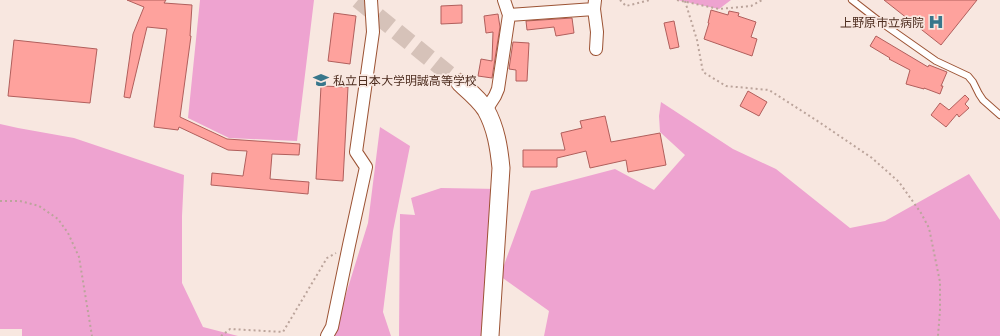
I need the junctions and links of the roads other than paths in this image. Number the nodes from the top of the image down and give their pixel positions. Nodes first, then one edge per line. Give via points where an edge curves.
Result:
1 (371, 0) edge
2 (504, 0) edge
3 (852, 0) edge
4 (594, 4) edge
5 (509, 15) junction
6 (596, 50) dead end
7 (460, 83) tunnel mouth
8 (486, 110) junction
9 (1000, 115) edge
10 (327, 336) edge
11 (490, 336) edge

1 - 10 street via 372,32 356,152 366,167 332,327
2 - 5 street
3 - 9 lane via 936,61 968,76 983,100
4 - 5 street
4 - 6 street
5 - 8 street via 498,89
7 - 8 street
8 - 11 street via 495,131 501,168

